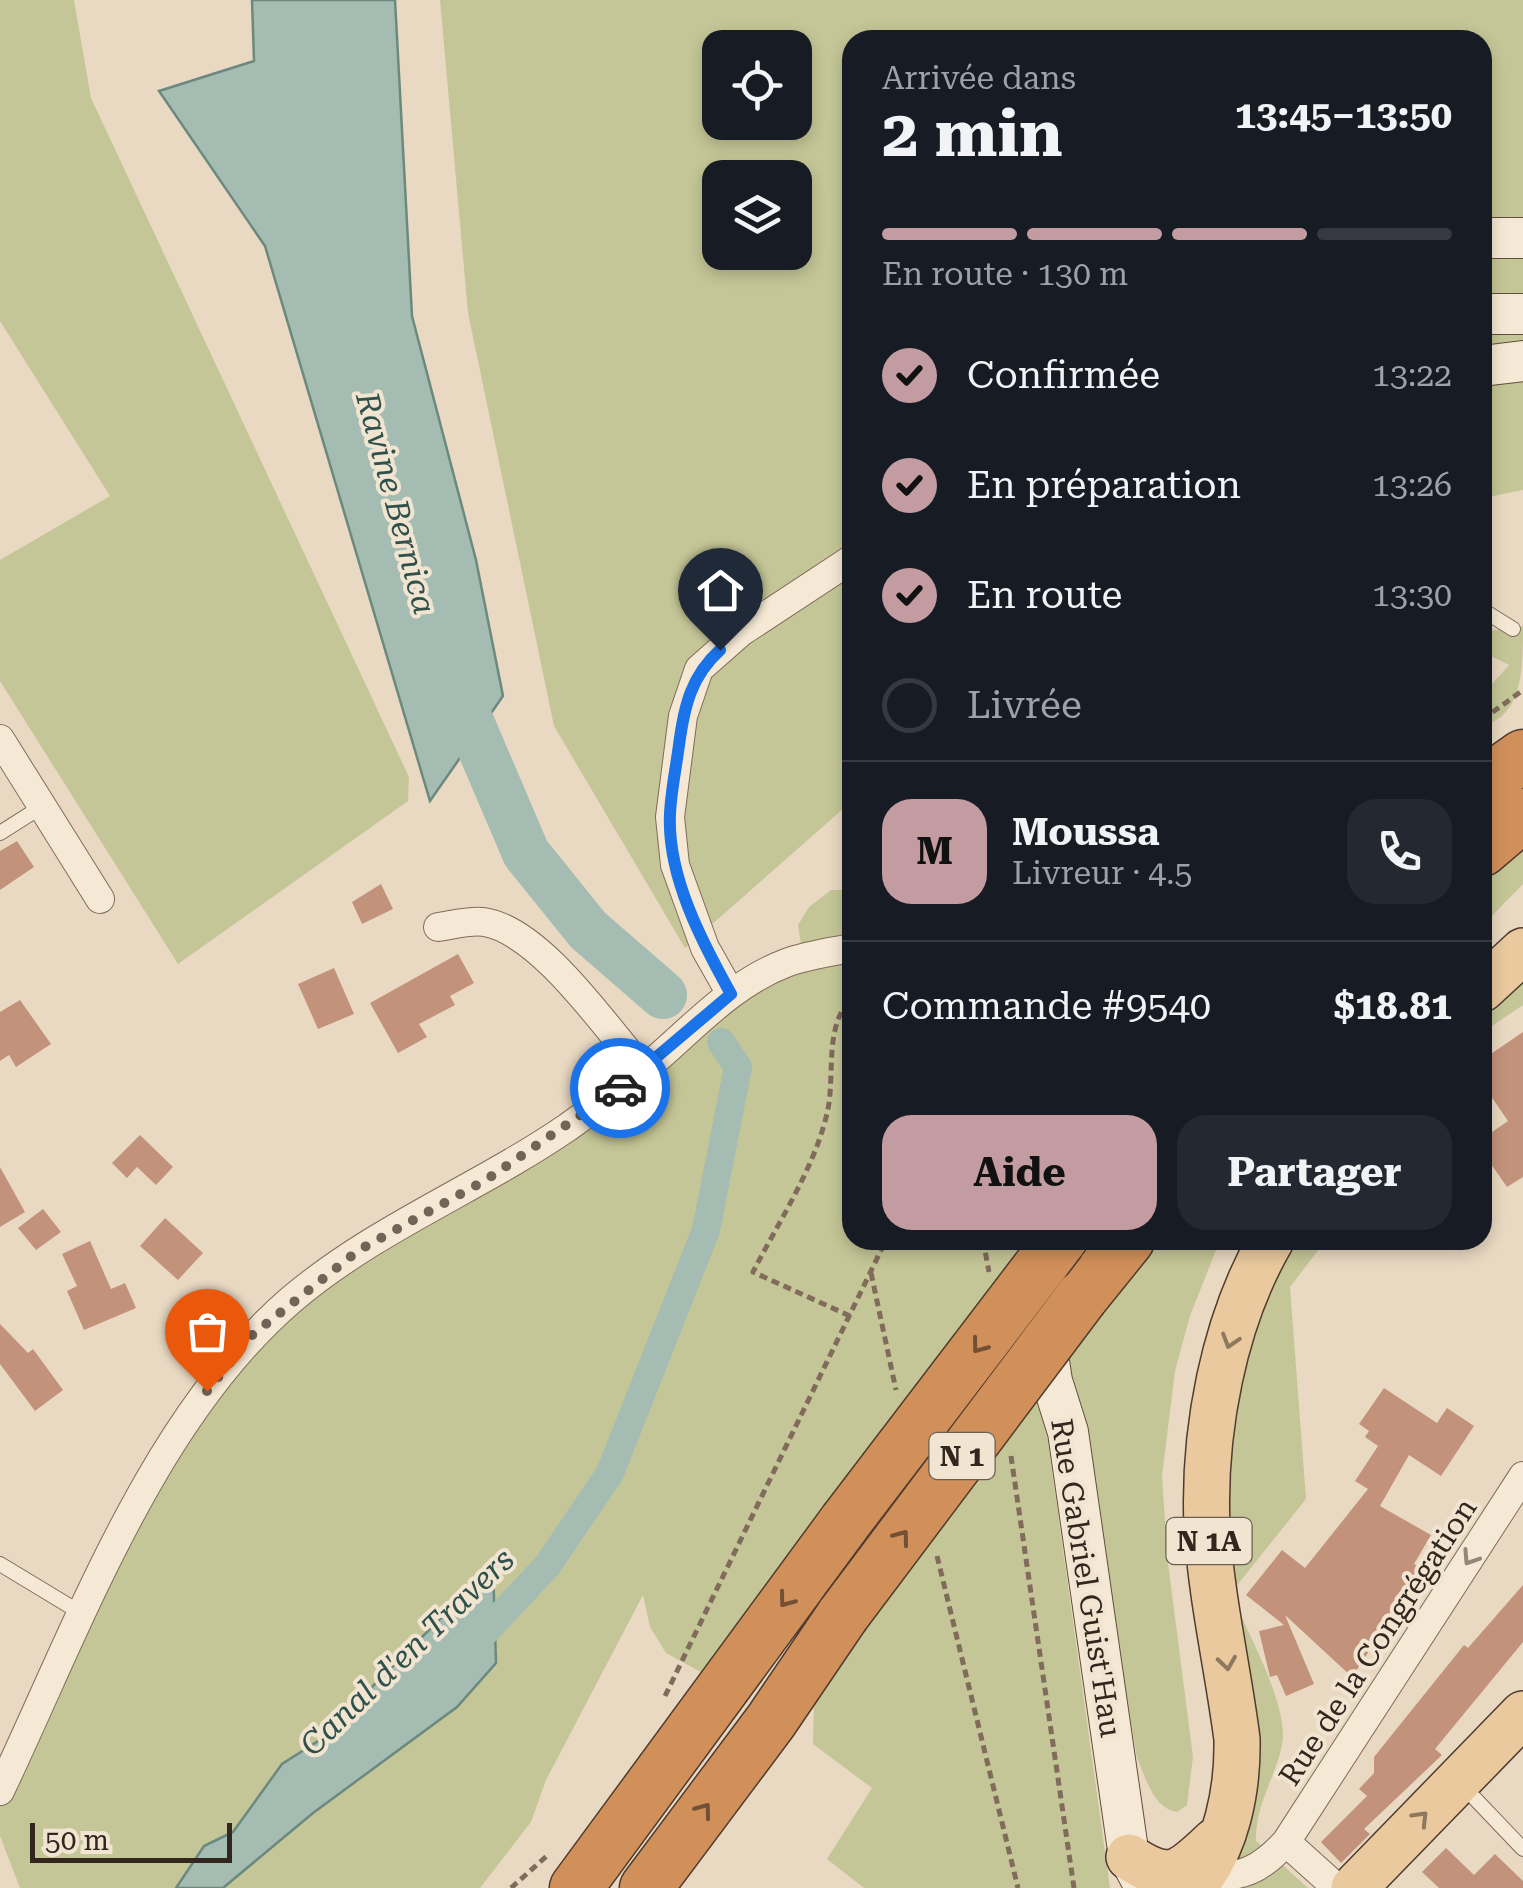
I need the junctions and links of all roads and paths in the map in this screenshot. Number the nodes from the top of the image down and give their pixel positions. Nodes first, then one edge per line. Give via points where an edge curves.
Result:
1 (1492, 238) edge
2 (1523, 238) edge
3 (1492, 314) edge
4 (1523, 314) edge
5 (1523, 361) edge
6 (1492, 365) edge
7 (842, 566) edge
8 (1492, 616) edge
9 (1513, 629) dead end
10 (1523, 690) edge
11 (1492, 713) edge
12 (0, 739) edge
13 (1523, 756) edge
14 (1492, 779) edge
15 (40, 807) junction
16 (1523, 815) edge
17 (0, 833) edge
18 (1492, 841) edge
19 (100, 899) dead end
20 (438, 928) dead end
21 (842, 950) edge
22 (1523, 951) edge
23 (1492, 980) edge
24 (731, 994) junction
25 (842, 1012) edge
26 (644, 1070) junction
27 (881, 1250) edge
28 (986, 1250) edge
29 (1032, 1250) edge
30 (1052, 1250) edge
31 (1120, 1250) edge
32 (1266, 1250) edge
33 (871, 1271) junction
34 (990, 1277) dead end
35 (850, 1316) junction
36 (1052, 1381) junction
37 (901, 1408) dead end
38 (1009, 1440) dead end
39 (1523, 1476) edge
40 (934, 1542) dead end
41 (0, 1564) edge
42 (81, 1613) junction
43 (664, 1698) dead end
44 (1523, 1714) edge
45 (1457, 1780) junction
46 (0, 1791) edge
47 (1286, 1842) junction
48 (1523, 1849) edge
49 (568, 1864) edge
50 (1206, 1866) edge
51 (1265, 1877) edge
52 (1129, 1878) edge
53 (512, 1888) edge
54 (646, 1888) edge
55 (1018, 1888) edge
56 (1074, 1888) edge
57 (1337, 1888) edge
58 (1354, 1888) edge

1 - 2 main road
3 - 4 main road
5 - 6 main road
7 - 24 street via 699,669 683,716 670,817 676,865 705,948
8 - 9 lane
10 - 11 path
12 - 15 street
13 - 14 highway
15 - 17 lane
15 - 19 street
16 - 18 highway
20 - 26 street via 482,921 513,932
21 - 24 street via 788,962
22 - 23 main road
24 - 26 street
25 - 35 path via 834,1023 828,1110 814,1153 753,1272
26 - 42 street via 486,1180 359,1250 251,1336 185,1418
27 - 33 path
28 - 34 path
29 - 36 main road
30 -> 49 highway, N 1, bridge via 845,1522
54 -> 31 highway, N 1, bridge
32 -> 50 main road, N 1A via 1224,1361 1210,1454 1207,1528 1238,1773
33 - 35 path
33 - 37 path
35 - 43 path
36 - 52 main road, Rue Gabriel Guist'Hau via 1068,1432
36 - 52 main road, Rue Gabriel Guist'Hau via 1058,1523
38 - 56 path
39 -> 47 street, Rue de la Congrégation
40 - 55 path
41 - 42 lane
42 - 46 street
44 - 45 main road
45 - 48 lane
58 -> 45 main road
47 - 51 street, Rue de la Congrégation
47 - 57 street
49 - 53 path
50 - 51 street, Rue de la Congrégation
50 - 52 main road

